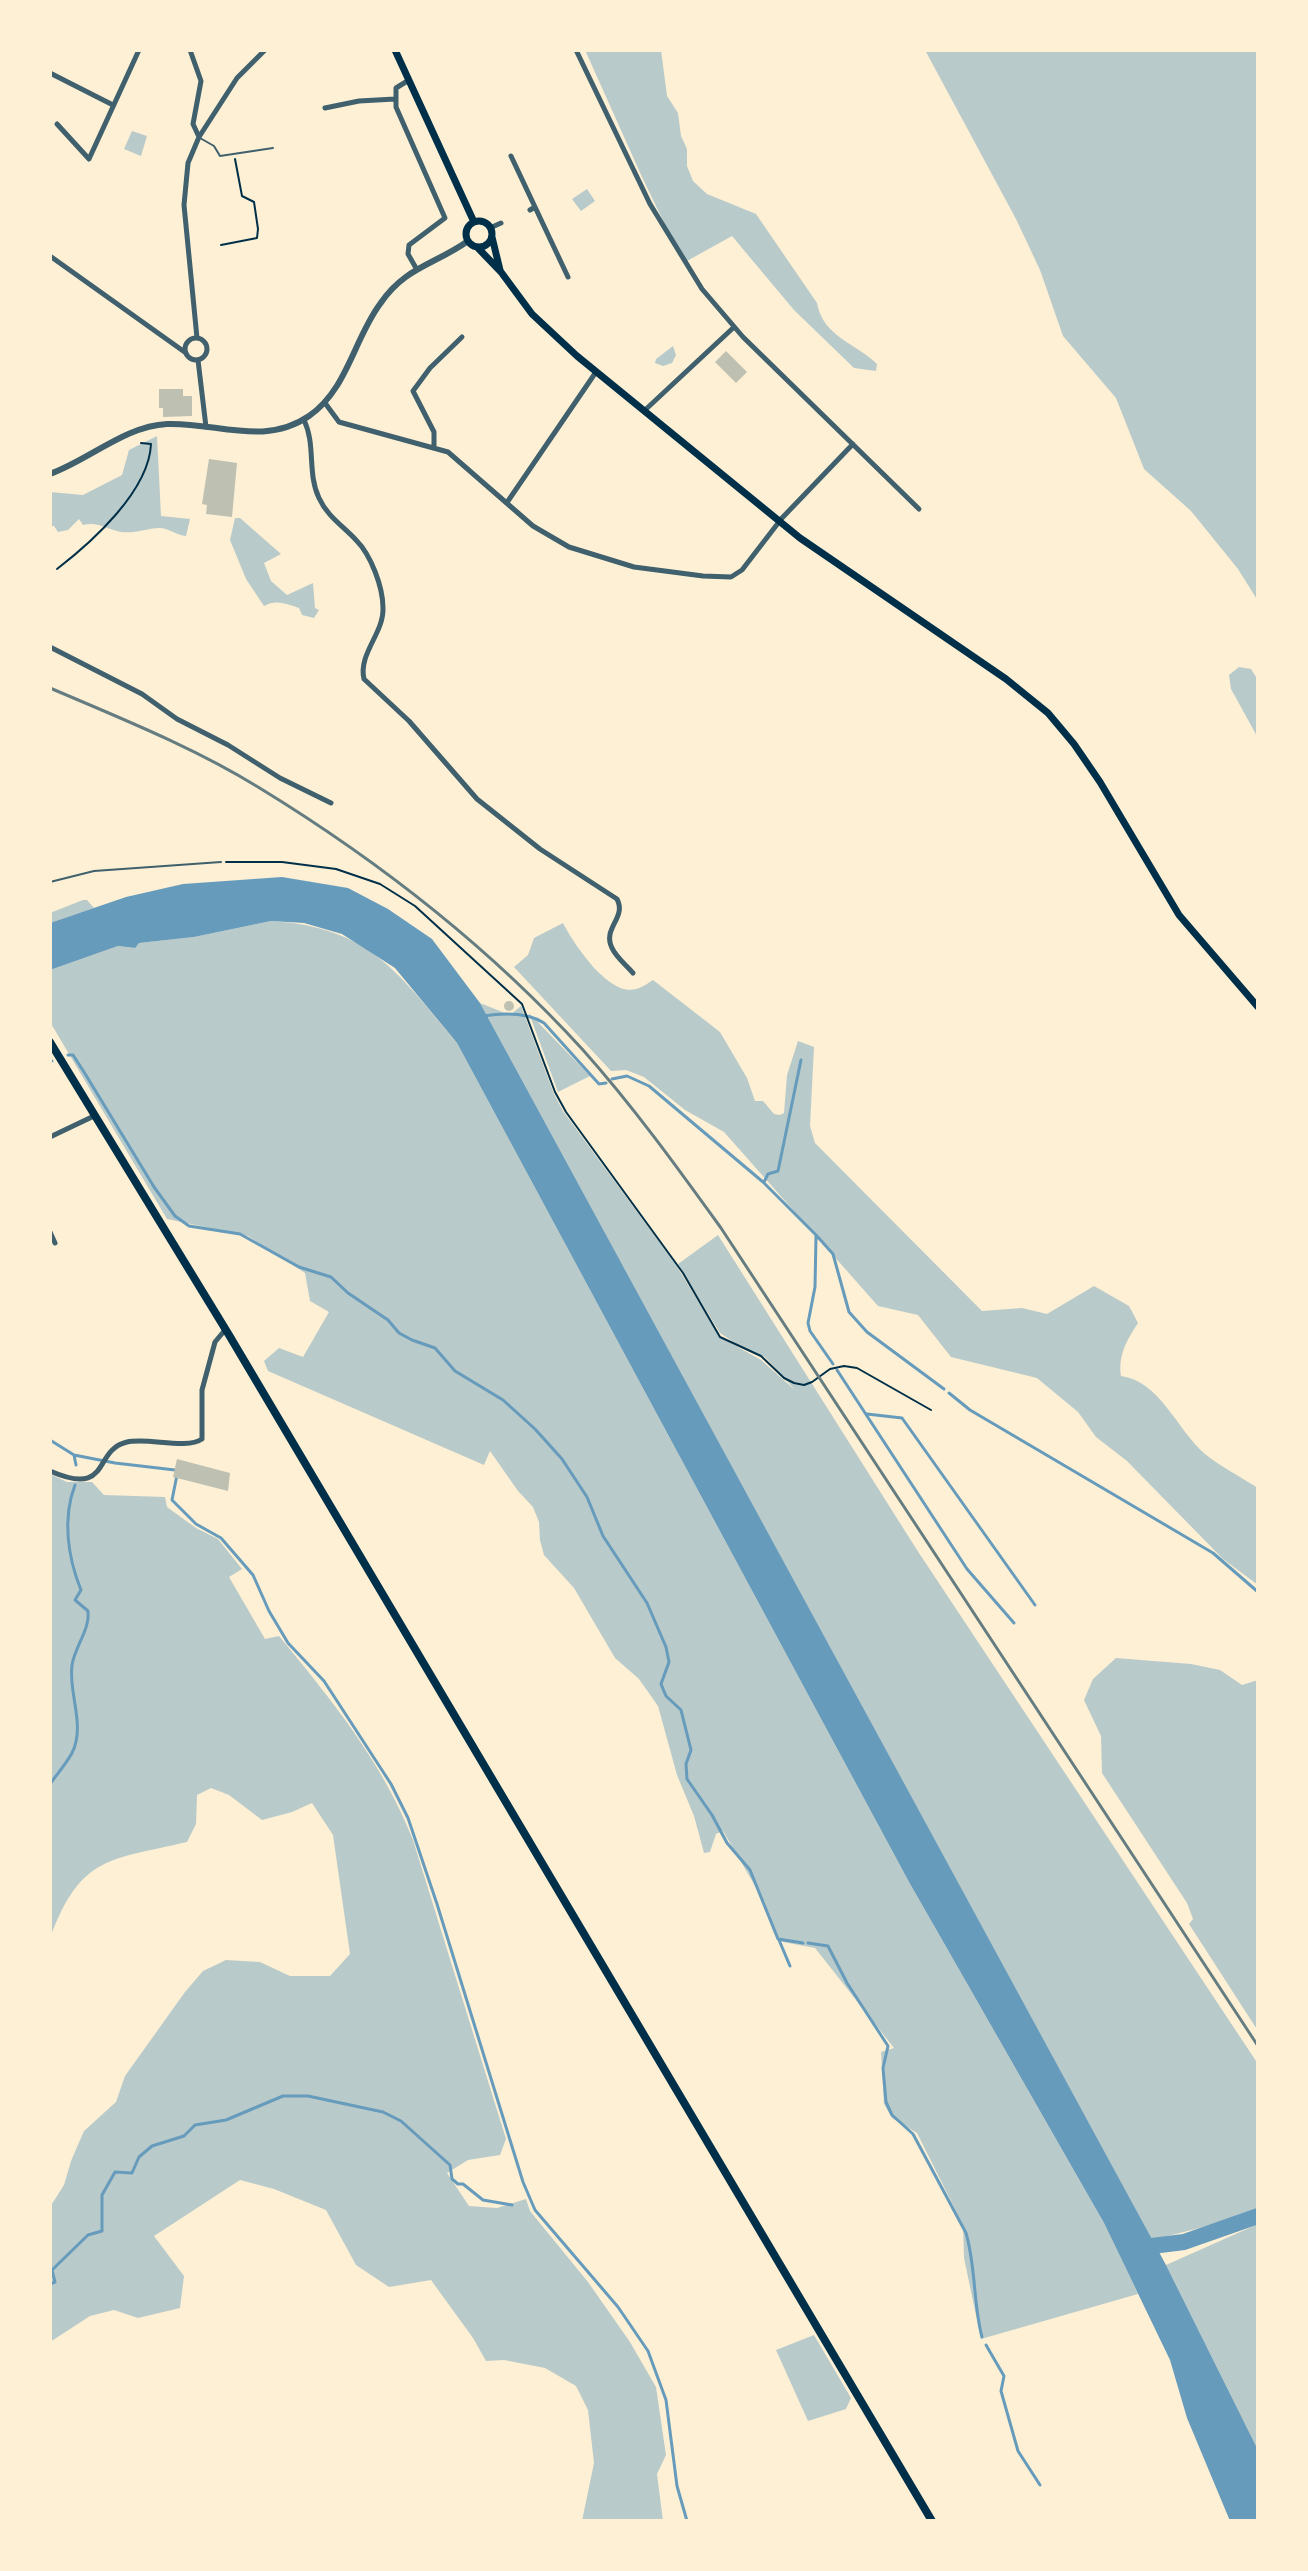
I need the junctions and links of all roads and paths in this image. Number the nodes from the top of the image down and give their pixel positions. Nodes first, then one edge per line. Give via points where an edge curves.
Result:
1 (139, 50) edge
2 (190, 50) edge
3 (265, 50) edge
4 (395, 50) edge
5 (576, 50) edge
6 (50, 73) edge
7 (409, 80) junction
8 (395, 99) junction
9 (114, 105) junction
10 (325, 108) dead end
11 (57, 124) dead end
12 (199, 137) junction
13 (273, 148) dead end
14 (234, 154) junction
15 (511, 156) dead end
16 (474, 222) junction
17 (501, 223) dead end
18 (490, 228) junction
19 (492, 237) junction
20 (468, 241) junction
21 (221, 245) dead end
22 (477, 247) junction
23 (50, 256) edge
24 (416, 268) junction
25 (501, 272) junction
26 (568, 277) dead end
27 (733, 328) junction
28 (462, 337) dead end
29 (197, 338) junction
30 (187, 343) junction
31 (175, 345) junction
32 (186, 353) junction
33 (198, 360) junction
34 (596, 372) junction
35 (325, 403) junction
36 (644, 411) junction
37 (304, 420) junction
38 (206, 427) junction
39 (141, 443) dead end
40 (853, 444) junction
41 (434, 447) junction
42 (50, 474) edge
43 (508, 501) junction
44 (919, 509) dead end
45 (779, 521) junction
46 (57, 569) dead end
47 (50, 647) edge
48 (331, 803) dead end
49 (221, 862) joint
50 (50, 882) edge
51 (633, 973) dead end
52 (1258, 1007) edge
53 (50, 1042) edge
54 (95, 1116) junction
55 (50, 1137) edge
56 (50, 1232) edge
57 (55, 1243) dead end
58 (225, 1330) junction
59 (931, 1410) dead end
60 (50, 1471) edge
61 (932, 2521) edge

1 - 9 street
2 - 12 street via 201,81 193,124
3 - 12 street via 237,78
4 - 7 main road
5 - 27 street via 650,204 702,289
6 - 9 street
7 - 8 street via 398,86
7 - 16 main road
8 - 10 street
8 - 24 street via 445,218 409,245
9 - 11 street via 89,159
12 - 14 lane via 220,156
12 - 29 street via 184,189
13 - 14 lane
14 - 21 path via 242,196 254,202 257,238
15 - 26 street
16 - 18 main road
16 - 20 main road via 467,228
17 - 18 street
18 - 19 main road
19 - 22 main road
19 - 25 main road
20 - 22 main road
20 - 24 street
22 - 25 main road
23 - 31 street
24 - 35 street via 379,305
25 - 34 main road via 537,320
27 - 36 street
27 - 40 street
28 - 41 street via 413,391 434,432
29 - 30 street
29 - 33 street via 207,347
30 - 31 street
30 - 32 street
31 - 32 street
32 - 33 street
33 - 38 street
34 - 36 main road
34 - 43 street
35 - 37 street
35 - 41 street via 339,422
36 - 45 main road
37 - 38 street via 260,432
37 - 51 street via 318,497 358,541 380,585 383,616 362,672 368,686 409,721 477,799 540,849 617,899 621,907 609,940
38 - 42 street via 144,428
39 - 46 path via 151,444 148,462 110,524
40 - 44 street
40 - 45 street
41 - 43 street via 454,456
43 - 45 street via 540,531 569,547 634,567 718,577 742,570
45 - 52 main road via 1048,713 1100,782 1179,915
47 - 48 street
49 - 50 lane via 94,871
49 - 59 path via 336,869 380,884 425,915 522,1004 566,1112 683,1273 720,1337 761,1356 794,1383 804,1385 830,1369 857,1368
53 - 54 main road
54 - 55 street
54 - 58 main road
56 - 57 street
58 - 60 street via 215,1342 202,1390 202,1439 193,1444 122,1443 97,1474 79,1479
58 - 61 main road

